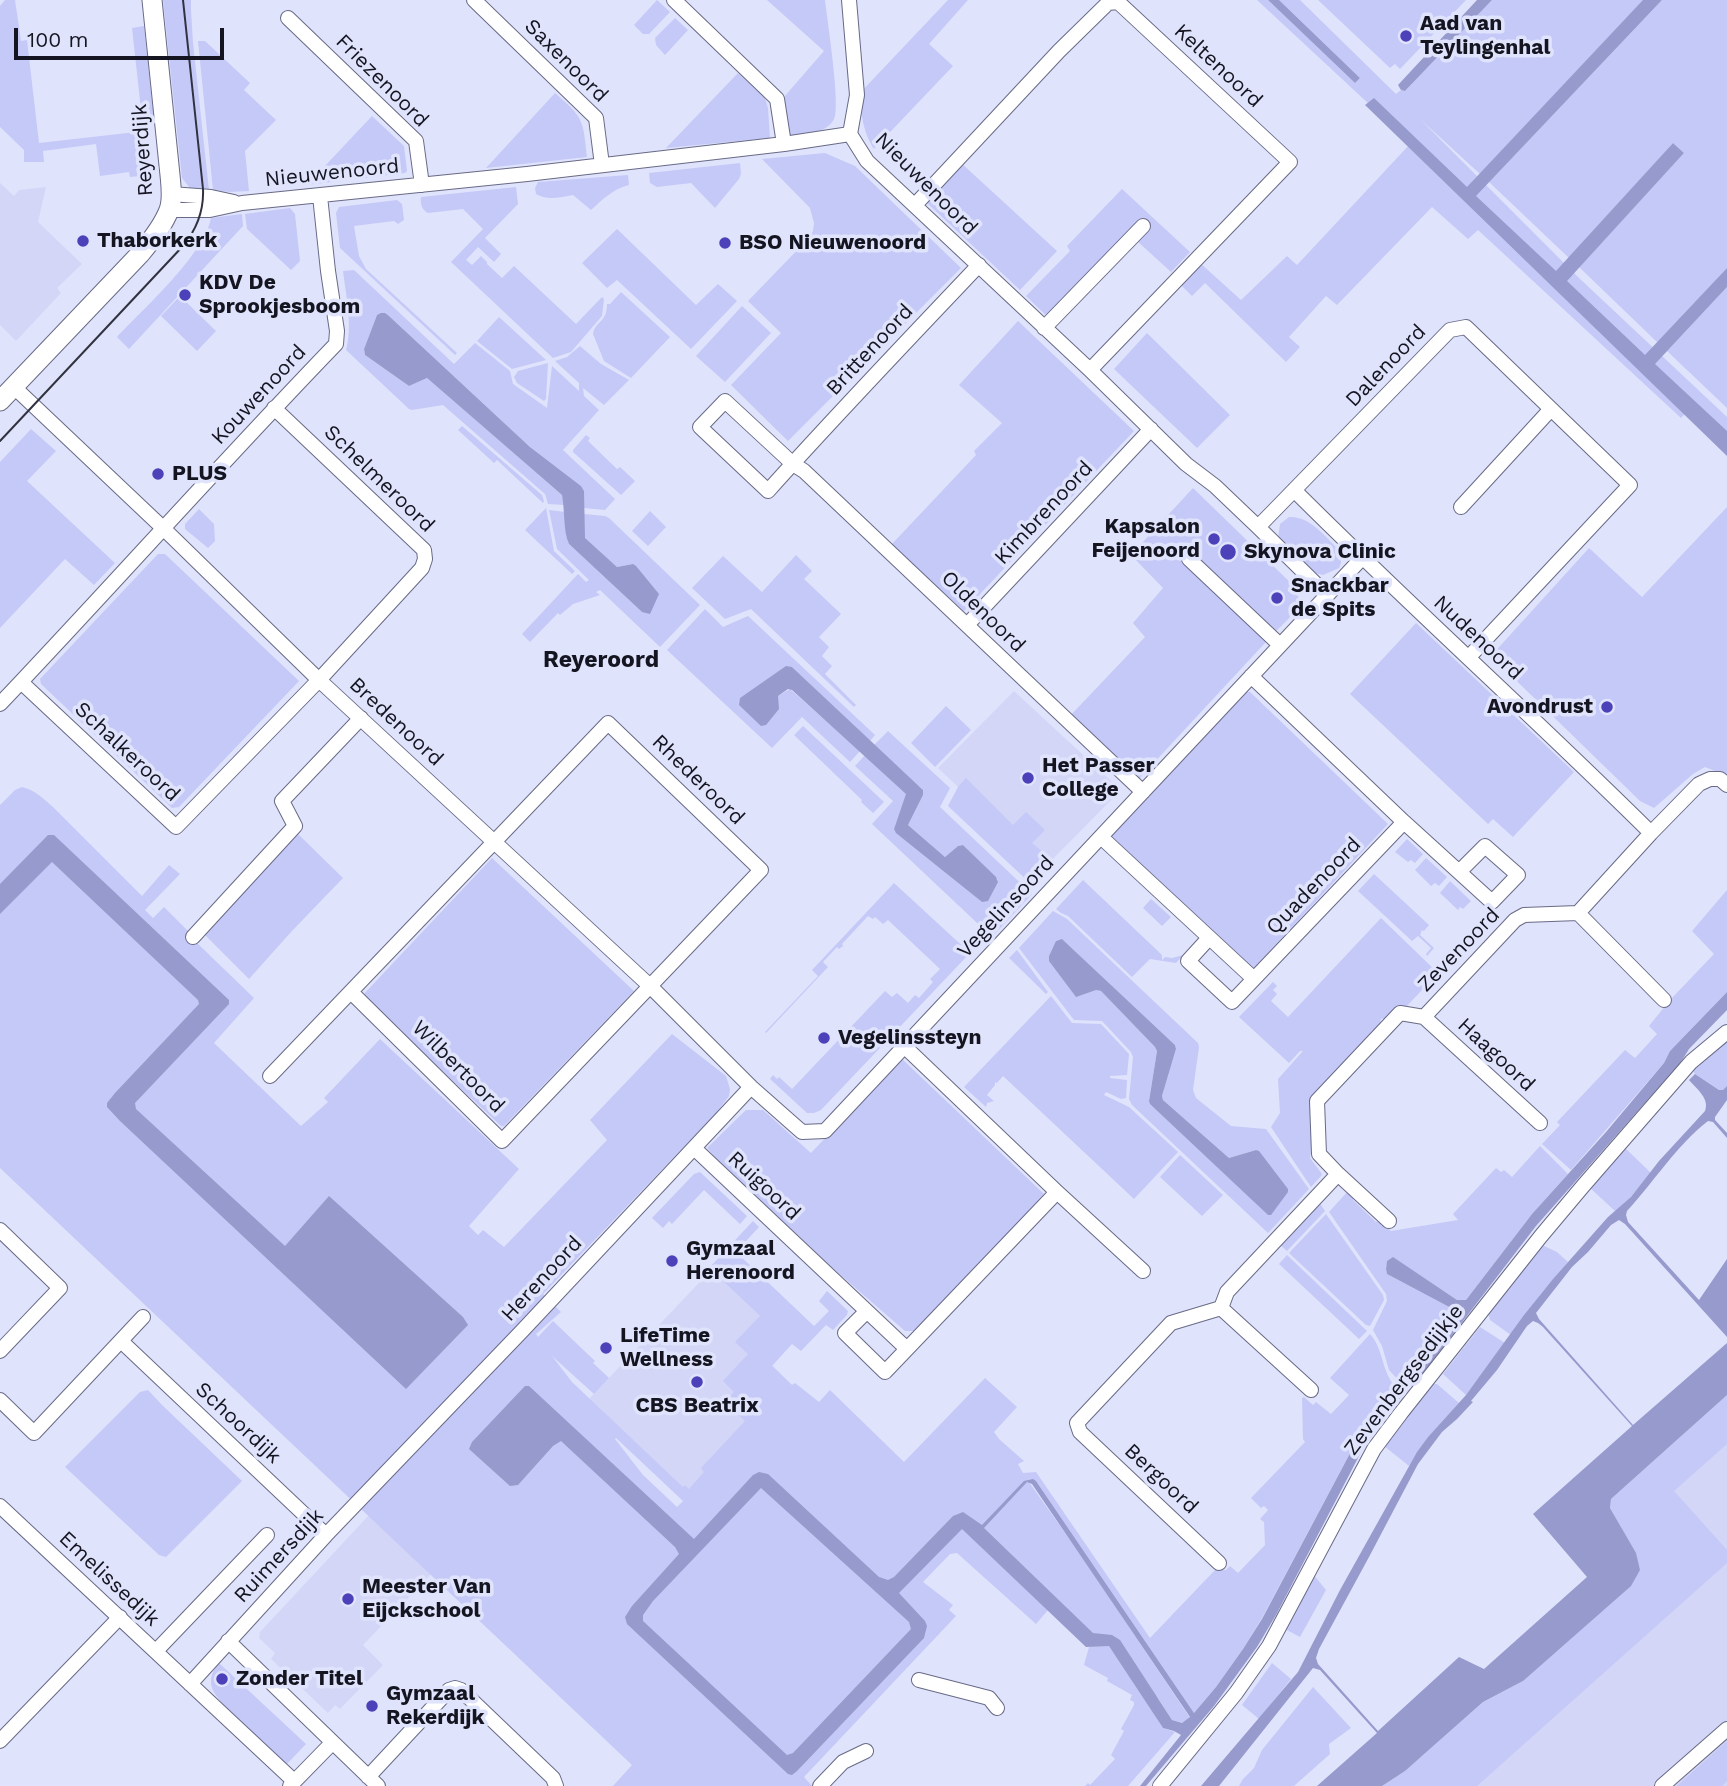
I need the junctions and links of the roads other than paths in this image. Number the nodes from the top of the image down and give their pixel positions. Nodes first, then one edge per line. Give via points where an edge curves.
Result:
1 (152, 0) edge
2 (474, 0) edge
3 (674, 0) edge
4 (849, 0) edge
5 (288, 18) dead end
6 (850, 134) junction
7 (784, 144) junction
8 (602, 165) junction
9 (422, 185) junction
10 (320, 196) junction
11 (170, 202) junction
12 (915, 205) junction
13 (1143, 226) dead end
14 (979, 265) junction
15 (1044, 328) junction
16 (1090, 370) junction
17 (7, 394) edge
18 (274, 408) junction
19 (1551, 409) junction
20 (1150, 429) junction
21 (793, 464) junction
22 (1294, 490) junction
23 (1461, 507) dead end
24 (1258, 527) junction
25 (164, 529) junction
26 (1362, 558) junction
27 (1189, 559) dead end
28 (1327, 596) junction
29 (967, 625) junction
30 (1280, 645) junction
31 (1469, 657) junction
32 (1251, 676) junction
33 (319, 680) junction
34 (21, 682) junction
35 (0, 704) edge
36 (361, 718) junction
37 (1727, 785) edge
38 (1143, 792) junction
39 (1404, 822) junction
40 (1651, 833) junction
41 (1101, 836) junction
42 (494, 841) junction
43 (1459, 872) dead end
44 (1577, 913) junction
45 (193, 937) dead end
46 (1209, 939) junction
47 (1254, 979) junction
48 (650, 986) junction
49 (351, 992) junction
50 (1664, 1000) dead end
51 (1424, 1017) junction
52 (1727, 1032) edge
53 (904, 1046) junction
54 (270, 1076) dead end
55 (751, 1087) junction
56 (1540, 1123) dead end
57 (694, 1148) junction
58 (1338, 1174) junction
59 (1057, 1192) junction
60 (1389, 1221) dead end
61 (0, 1230) edge
62 (1143, 1271) dead end
63 (1221, 1308) junction
64 (866, 1312) junction
65 (143, 1317) dead end
66 (121, 1341) junction
67 (907, 1349) junction
68 (0, 1351) edge
69 (1311, 1390) dead end
70 (0, 1400) edge
71 (362, 1499) joint
72 (2, 1512) edge
73 (267, 1535) dead end
74 (327, 1535) junction
75 (1219, 1563) dead end
76 (120, 1617) junction
77 (228, 1642) junction
78 (156, 1651) junction
79 (919, 1680) dead end
80 (190, 1684) junction
81 (997, 1708) dead end
82 (1727, 1729) edge
83 (0, 1741) edge
84 (332, 1743) junction
85 (866, 1751) dead end
86 (373, 1781) edge
87 (292, 1784) edge
88 (556, 1786) edge
89 (820, 1786) edge
90 (1160, 1786) edge
91 (1662, 1786) edge

1 - 11 street, Reyerdijk
2 - 8 street, Saxenoord via 596,118
3 - 7 street via 777,99
4 - 6 street via 857,95
5 - 9 street, Friezenoord via 416,141
6 - 7 street, Nieuwenoord
6 - 12 street, Nieuwenoord via 867,161
7 - 8 street, Nieuwenoord
8 - 9 street, Nieuwenoord
9 - 10 street, Nieuwenoord
10 - 11 street, Nieuwenoord via 210,210
10 - 18 street, Kouwenoord via 336,344
11 - 17 street, Reyerdijk via 140,254
12 - 14 street, Nieuwenoord
12 - 16 street, Keltenoord via 1108,3 1118,2 1290,162
13 - 15 street
14 - 15 street, Nieuwenoord
14 - 21 street, Brittenoord
15 - 16 street, Nieuwenoord
16 - 20 street, Nieuwenoord
17 - 25 street, Bredenoord
18 - 25 street, Kouwenoord
18 - 33 street, Schelmeroord via 424,550 422,568
19 - 22 street, Dalenoord via 1466,327 1450,330
19 - 23 street
19 - 31 street, Dalenoord via 1630,485
20 - 24 street, Nieuwenoord
20 - 29 street, Kimbrenoord
21 - 21 street, Oldenoord via 725,401 700,427 768,491
21 - 29 street, Oldenoord
22 - 24 street, Dalenoord
22 - 26 street
24 - 28 street, Nieuwenoord
25 - 33 street, Bredenoord
25 - 34 street
26 - 28 street, Vegelinsoord
26 - 31 street, Nudenoord
27 - 30 street
28 - 30 street, Vegelinsoord
29 - 38 street, Oldenoord
30 - 32 street, Vegelinsoord
31 - 40 street, Nudenoord
32 - 38 street, Vegelinsoord
32 - 39 street
33 - 34 street, Schalkeroord via 176,827
33 - 36 street, Bredenoord
34 - 35 street
36 - 42 street, Bredenoord
36 - 45 street via 282,802 295,826
37 - 40 street via 1720,779 1699,784
38 - 41 street, Vegelinsoord
39 - 43 street
39 - 47 street, Quadenoord
40 - 44 street
41 - 46 street
41 - 53 street, Vegelinsoord
42 - 48 street, Bredenoord
42 - 48 street, Rhederoord via 608,723 761,870
42 - 49 street
44 - 50 street
44 - 51 street, Zevenoord via 1524,915 1515,920
46 - 47 street
46 - 47 street, Quadenoord via 1188,961 1232,1002
48 - 49 street, Wilbertoord via 502,1141
48 - 55 street, Bredenoord
49 - 54 street
51 - 56 street, Haagoord
51 - 58 street, Zevenoord via 1400,1013 1317,1101 1319,1154
52 - 90 street, Zevenbergsedijkje via 1691,1062 1541,1236 1374,1448 1269,1646
53 - 55 street, Vegelinsoord via 825,1130 802,1132
53 - 59 street
55 - 57 street, Herenoord
57 - 64 street, Ruigoord
57 - 71 street, Herenoord
58 - 60 street
58 - 63 street via 1227,1292
59 - 62 street
59 - 67 street
61 - 68 street via 60,1288
63 - 69 street
63 - 75 street, Bergoord via 1171,1323 1077,1423 1080,1432
64 - 67 street, Ruigoord
64 - 67 street via 845,1333 886,1372
65 - 66 street
66 - 70 street via 34,1433
66 - 74 street, Schoordijk
71 - 74 street, Ruimersdijk
72 - 76 street, Emelissedijk
73 - 78 street, Ruimersdijk
74 - 77 street, Ruimersdijk
76 - 78 street, Emelissedijk
76 - 83 street
77 - 80 street, Ruimersdijk
77 - 84 street
78 - 80 street, Emelissedijk
79 - 81 street via 989,1698
80 - 87 street
82 - 91 street
84 - 86 street
84 - 87 street
85 - 89 street via 844,1762
86 - 88 street via 455,1688 544,1769

